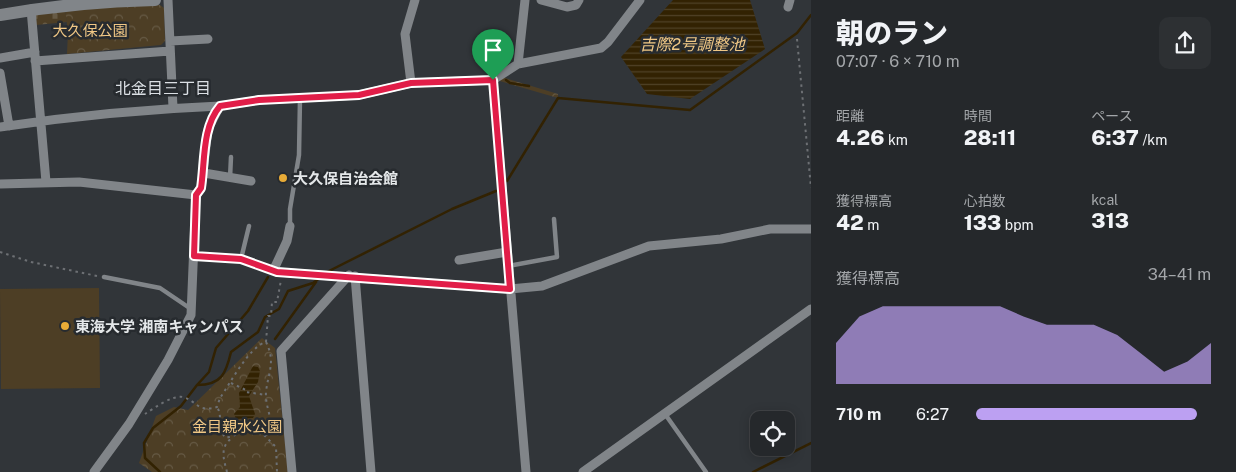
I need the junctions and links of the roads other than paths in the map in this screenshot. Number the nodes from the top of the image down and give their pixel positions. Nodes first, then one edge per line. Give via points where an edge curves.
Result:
1 (155, 0) edge
2 (168, 0) edge
3 (415, 0) edge
4 (525, 0) edge
5 (541, 0) edge
6 (579, 0) edge
7 (640, 0) edge
8 (31, 9) junction
9 (0, 15) edge
10 (208, 39) dead end
11 (170, 41) junction
12 (170, 51) junction
13 (35, 56) junction
14 (0, 58) edge
15 (518, 64) junction
16 (0, 73) edge
17 (493, 80) junction
18 (411, 83) junction
19 (300, 96) junction
20 (220, 106) junction
21 (173, 108) junction
22 (40, 120) junction
23 (4, 126) edge
24 (231, 157) dead end
25 (204, 173) junction
26 (230, 178) junction
27 (251, 181) dead end
28 (46, 182) junction
29 (0, 184) edge
30 (196, 195) junction
31 (554, 219) dead end
32 (249, 226) dead end
33 (290, 226) joint
34 (811, 229) edge
35 (507, 252) junction
36 (194, 256) junction
37 (241, 259) junction
38 (459, 260) dead end
39 (508, 266) junction
40 (274, 269) junction
41 (352, 276) junction
42 (104, 277) road end
43 (510, 289) junction
44 (811, 308) edge
45 (191, 310) junction
46 (665, 414) junction
47 (94, 472) edge
48 (292, 472) edge
49 (371, 472) edge
50 (526, 472) edge
51 (583, 472) edge
52 (706, 472) edge

1 - 8 street via 104,1
2 - 11 street
3 - 18 street via 405,34
4 - 15 street
5 - 6 street via 568,7 576,5
7 - 15 street via 601,48
8 - 9 street
8 - 13 street
10 - 11 street
11 - 12 street
12 - 13 street
12 - 21 street
13 - 14 street
13 - 22 street
15 - 17 street
16 - 23 street
17 - 18 street
17 - 35 street
18 - 19 street via 359,95
19 - 20 street
19 - 33 lane via 299,155
20 - 21 street
20 - 25 street via 208,129
21 - 22 street
22 - 23 street
22 - 28 street
24 - 26 lane
25 - 26 street
25 - 30 street
26 - 27 street
28 - 29 street
28 - 30 street via 79,182
30 - 36 street
31 - 39 lane via 556,257
32 - 37 lane
33 - 40 street
34 - 43 street via 770,229 721,239 649,246 542,286
35 - 38 street
35 - 39 street
36 - 37 lane
36 - 45 street
37 - 40 lane
39 - 43 street
40 - 41 street via 277,272
41 - 43 street
41 - 48 street via 281,351
41 - 49 street
42 - 45 lane via 160,288
43 - 50 street
44 - 46 street
45 - 47 street via 183,334 168,360 129,424
46 - 51 street
46 - 52 lane

